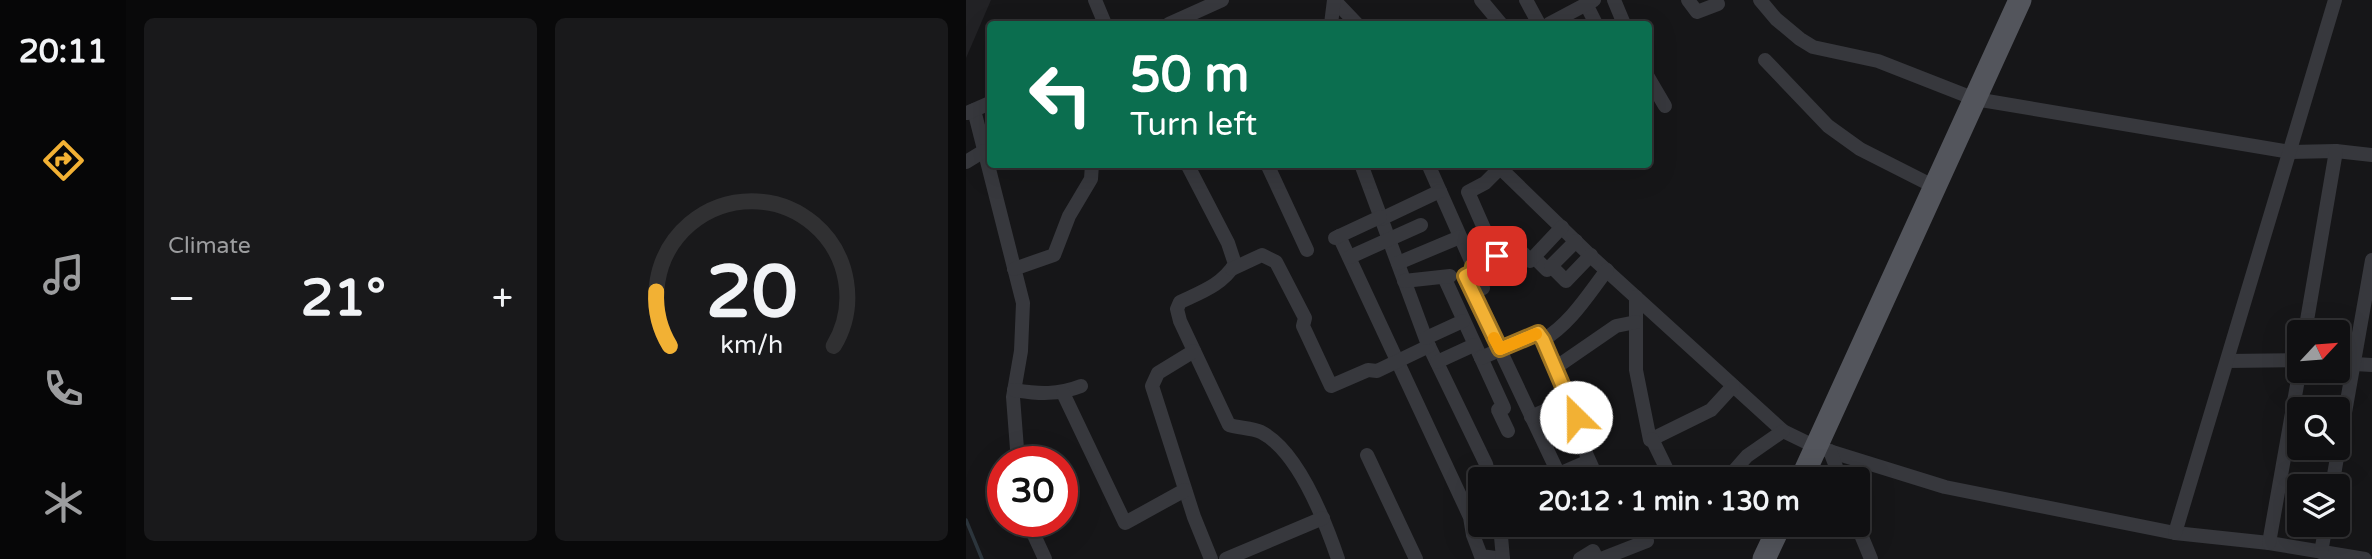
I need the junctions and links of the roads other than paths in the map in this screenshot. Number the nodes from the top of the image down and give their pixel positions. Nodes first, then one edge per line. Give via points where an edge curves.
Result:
1 (1095, 0) edge
2 (1222, 0) edge
3 (1481, 0) edge
4 (1526, 0) edge
5 (1614, 0) edge
6 (1688, 0) edge
7 (1760, 0) edge
8 (2020, 0) edge
9 (2335, 0) edge
10 (1590, 2) edge
11 (1718, 4) dead end
12 (1195, 6) edge
13 (1104, 21) edge
14 (1173, 21) edge
15 (1331, 21) edge
16 (1354, 21) edge
17 (1498, 21) edge
18 (1537, 21) edge
19 (1555, 21) edge
20 (1595, 21) edge
21 (1623, 21) edge
22 (1765, 60) dead end
23 (1652, 84) edge
24 (1975, 100) junction
25 (987, 104) edge
26 (1665, 106) dead end
27 (970, 112) edge
28 (984, 151) junction
29 (2336, 151) junction
30 (2290, 152) junction
31 (2372, 155) edge
32 (966, 162) edge
33 (987, 163) edge
34 (988, 168) edge
35 (1092, 168) edge
36 (1189, 168) edge
37 (1269, 168) edge
38 (1362, 168) edge
39 (1430, 168) edge
40 (1496, 168) edge
41 (1500, 168) edge
42 (1935, 187) junction
43 (1440, 191) junction
44 (1470, 195) junction
45 (1446, 206) junction
46 (1381, 218) junction
47 (1421, 225) dead end
48 (1562, 227) junction
49 (1460, 237) junction
50 (1389, 239) junction
51 (1576, 241) junction
52 (1307, 250) dead end
53 (1591, 255) junction
54 (1350, 257) junction
55 (1534, 257) junction
56 (2372, 260) edge
57 (1499, 262) junction
58 (1398, 263) junction
59 (1551, 266) junction
60 (1014, 269) junction
61 (1232, 270) junction
62 (1607, 270) junction
63 (1471, 271) junction
64 (1444, 276) junction
65 (1404, 281) junction
66 (1483, 288) dead end
67 (1636, 296) junction
68 (2307, 320) edge
69 (1463, 321) junction
70 (1636, 322) junction
71 (1543, 340) junction
72 (1427, 342) junction
73 (1500, 349) junction
74 (1194, 351) junction
75 (1478, 351) junction
76 (2228, 360) junction
77 (2287, 360) edge
78 (1398, 361) junction
79 (1437, 362) junction
80 (2350, 364) edge
81 (2354, 364) junction
82 (2372, 365) edge
83 (1555, 368) junction
84 (1512, 375) junction
85 (2297, 383) edge
86 (1493, 384) junction
87 (1081, 386) dead end
88 (1733, 386) junction
89 (1014, 390) junction
90 (1063, 393) junction
91 (1570, 400) junction
92 (1531, 417) junction
93 (1508, 431) dead end
94 (1783, 432) junction
95 (1652, 439) junction
96 (1017, 446) edge
97 (1823, 449) junction
98 (1367, 455) dead end
99 (1589, 461) junction
100 (1487, 467) edge
101 (1555, 467) edge
102 (1578, 467) edge
103 (1592, 467) edge
104 (1668, 467) edge
105 (1737, 467) edge
106 (1810, 467) edge
107 (1833, 467) edge
108 (2334, 474) edge
109 (1185, 490) junction
110 (1323, 519) junction
111 (2175, 533) junction
112 (1035, 537) edge
113 (1501, 537) edge
114 (1774, 537) edge
115 (1862, 537) edge
116 (2324, 537) edge
117 (1647, 541) dead end
118 (2269, 543) junction
119 (2321, 551) junction
120 (1333, 557) edge
121 (1045, 559) edge
122 (1211, 559) edge
123 (1226, 559) edge
124 (1416, 559) edge
125 (1503, 559) edge
126 (1580, 559) edge
127 (1599, 559) edge
128 (1764, 559) edge
129 (1871, 559) edge
130 (2365, 559) edge

1 - 13 street
2 - 12 street
3 - 17 street
4 - 18 street
5 - 21 street
6 - 11 street via 1697,12
7 - 24 street via 1776,19 1813,47 1878,61
8 - 24 main road
9 - 30 street
10 - 19 street
10 - 20 street
12 - 14 street
15 - 16 street via 1334,0
22 - 42 street via 1828,127 1860,149
23 - 26 street
24 - 30 street
24 - 42 main road
25 - 27 street
27 - 28 street
28 - 32 street
28 - 33 street
29 - 30 street
29 - 31 street
29 - 68 street
30 - 76 street
34 - 60 street
35 - 60 street via 1054,255
36 - 61 street via 1228,243 1235,264
37 - 52 street
38 - 46 street
39 - 43 street
40 - 44 street via 1485,183 1468,192
41 - 48 street
42 - 97 main road
43 - 45 street
43 - 46 street
44 - 45 street
44 - 57 street
45 - 49 street
46 - 50 street
46 - 54 street via 1337,237
47 - 50 street
48 - 51 street
48 - 55 street
49 - 58 street
49 - 63 street
50 - 54 street
50 - 58 street
51 - 53 street
51 - 59 street
53 - 59 street via 1566,281
53 - 62 street
54 - 78 street
55 - 57 street via 1530,261 1523,253
55 - 59 street via 1547,270
56 - 81 street
57 - 63 street
58 - 65 street
60 - 89 street via 1023,303
61 - 74 street via 1215,286 1180,302 1177,309
61 - 78 street via 1262,255 1276,262 1305,318 1303,326 1331,386
62 - 67 street
62 - 71 street via 1571,317
63 - 64 street
63 - 66 street
63 - 73 street
64 - 65 street
64 - 69 street
65 - 72 street
67 - 70 street
67 - 88 street
69 - 72 street
69 - 75 street
70 - 83 street via 1616,326
70 - 95 street via 1636,370
71 - 73 street via 1538,333
71 - 83 street
72 - 78 street
72 - 79 street
73 - 75 street
73 - 84 street
74 - 109 street via 1158,373 1152,386
74 - 110 street via 1229,425 1259,431 1279,445 1294,463
75 - 79 street
75 - 86 street
76 - 77 street
76 - 111 street
78 - 125 street via 1470,517 1482,556
79 - 100 street
80 - 81 street
81 - 82 street
81 - 108 street
83 - 91 street
84 - 86 street
84 - 92 street
85 - 118 street
86 - 93 street
87 - 90 street
88 - 94 street
88 - 95 street via 1711,410
89 - 90 street
89 - 96 street
90 - 109 street via 1125,523
91 - 92 street
91 - 99 street via 1579,416 1571,420
92 - 101 street
94 - 97 street
94 - 105 street
95 - 104 street
97 - 106 main road
97 - 107 street
97 - 111 street via 1945,487
98 - 124 street
99 - 102 street
99 - 103 street
109 - 122 street
110 - 120 street
110 - 123 street
111 - 118 street
112 - 121 street
113 - 125 street
114 - 128 main road
115 - 129 street
116 - 119 street
117 - 127 street
118 - 119 street
119 - 130 street
126 - 127 street via 1593,551

